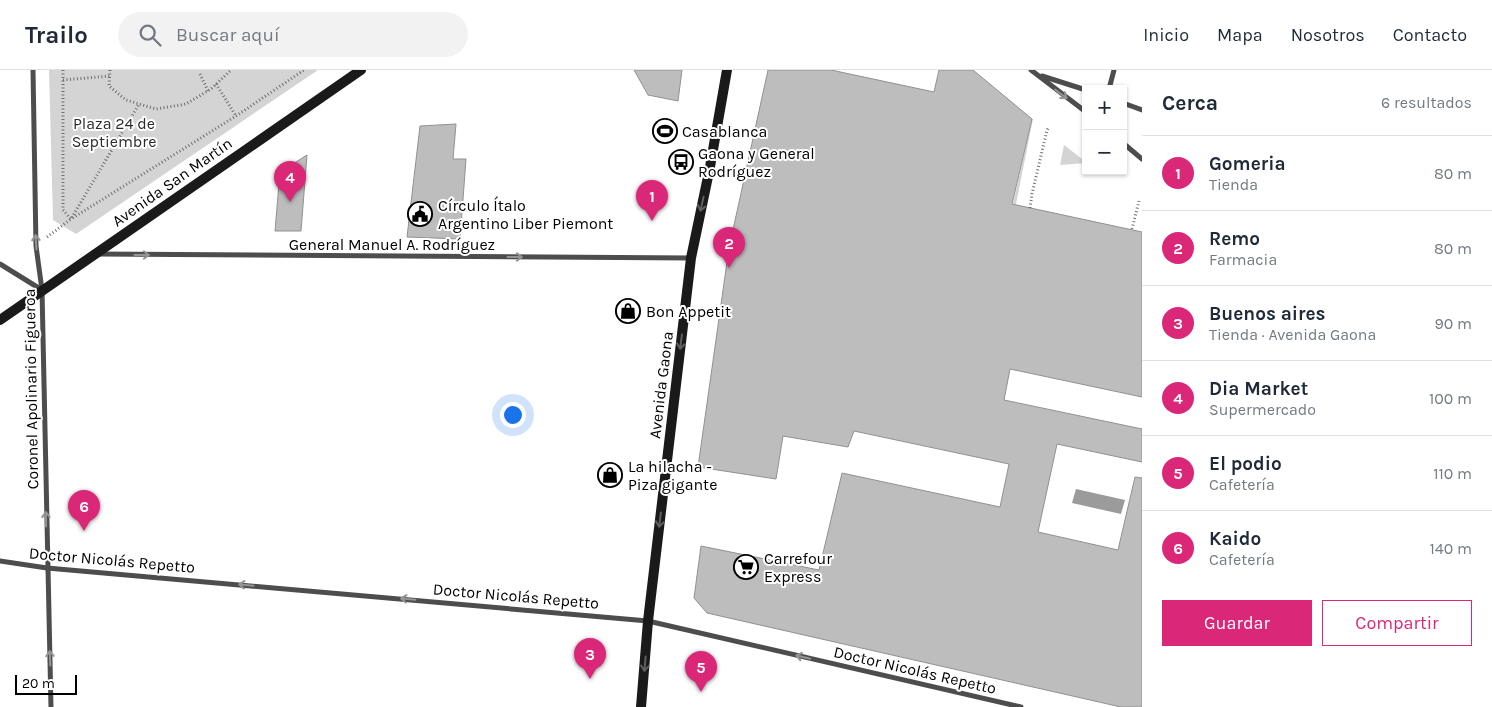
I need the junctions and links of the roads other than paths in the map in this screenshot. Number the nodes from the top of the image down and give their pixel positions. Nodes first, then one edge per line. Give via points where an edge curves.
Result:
1 (33, 70) edge
2 (361, 70) edge
3 (727, 70) edge
4 (1031, 70) edge
5 (1114, 70) edge
6 (1037, 75) junction
7 (1110, 85) edge
8 (1082, 89) edge
9 (1127, 104) edge
10 (1082, 109) edge
11 (1142, 110) edge
12 (1127, 146) edge
13 (1142, 159) edge
14 (93, 254) junction
15 (691, 258) junction
16 (0, 264) edge
17 (42, 290) junction
18 (0, 320) edge
19 (0, 561) edge
20 (47, 568) junction
21 (648, 621) junction
22 (51, 707) edge
23 (641, 707) edge
24 (1021, 707) edge

17 -> 1 street, Coronel Apolinario Figueroa via 36,246
2 - 14 main road, Avenida San Martín
3 -> 15 main road, Avenida Gaona
4 - 6 street
5 - 7 street
6 - 8 street
6 -> 10 street
9 - 11 street
12 - 13 street
14 -> 15 street, General Manuel A. Rodríguez
14 - 17 main road, Avenida San Martín
15 -> 21 main road, Avenida Gaona
16 - 17 street
17 - 18 main road, Avenida San Martín
20 -> 17 street, Coronel Apolinario Figueroa
19 - 20 street, Doctor Nicolás Repetto
21 -> 20 street, Doctor Nicolás Repetto
22 -> 20 street, Coronel Apolinario Figueroa
21 -> 23 main road, Avenida Gaona
24 -> 21 street, Doctor Nicolás Repetto

